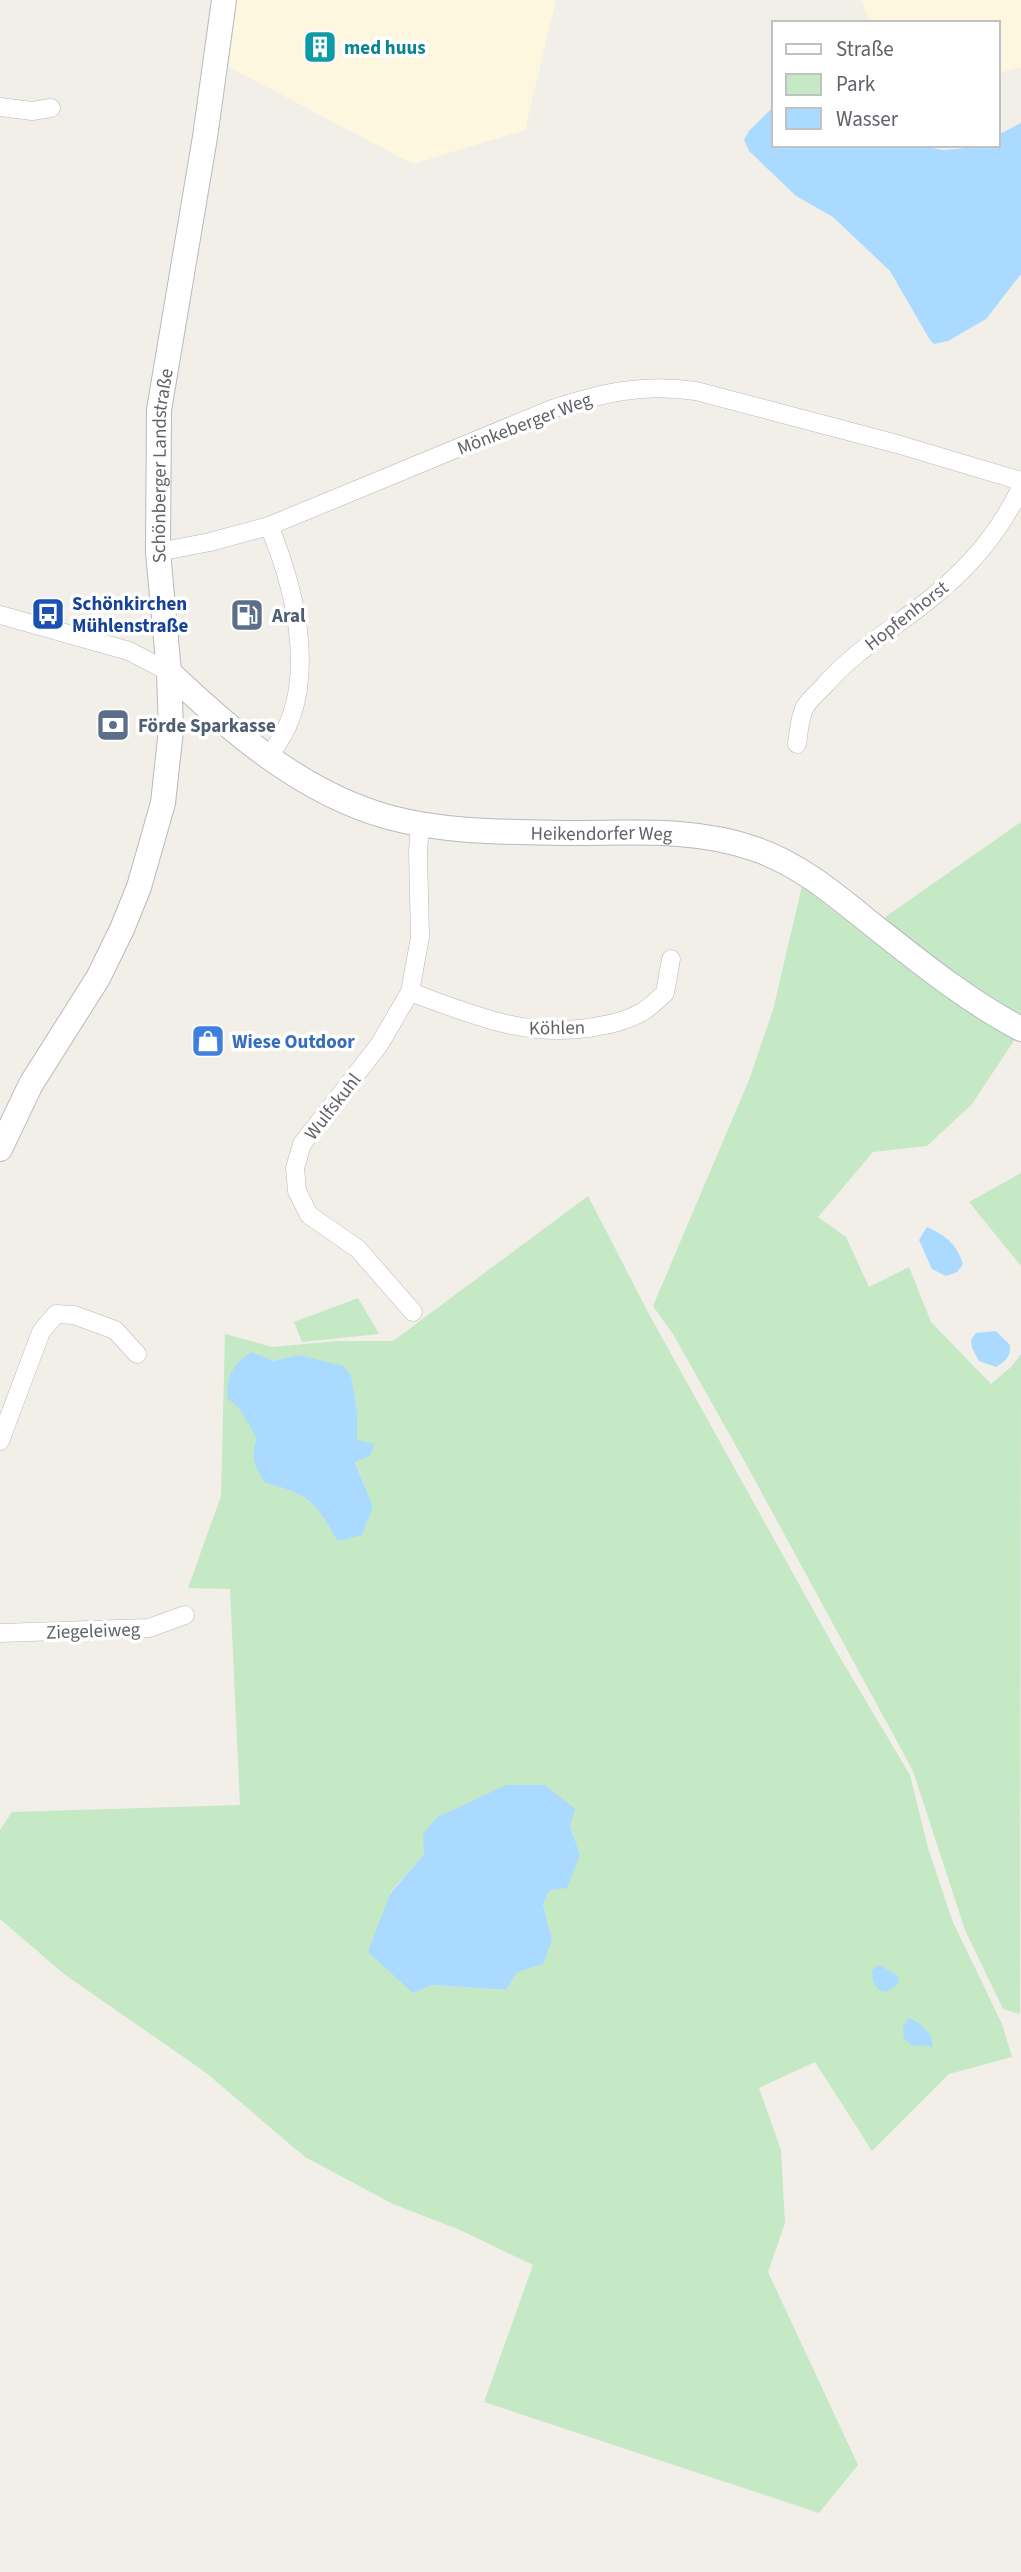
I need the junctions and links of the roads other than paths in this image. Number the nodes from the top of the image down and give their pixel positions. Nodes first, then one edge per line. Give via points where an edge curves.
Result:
1 (224, 0) edge
2 (0, 107) edge
3 (51, 108) dead end
4 (1021, 481) edge
5 (1021, 487) edge
6 (269, 526) junction
7 (158, 552) junction
8 (0, 615) edge
9 (169, 672) junction
10 (797, 744) dead end
11 (268, 756) junction
12 (420, 823) junction
13 (671, 959) dead end
14 (410, 992) junction
15 (1021, 1030) edge
16 (0, 1149) edge
17 (413, 1311) dead end
18 (137, 1354) dead end
19 (0, 1441) edge
20 (184, 1615) dead end
21 (0, 1633) edge

1 - 7 main road, Schönberger Landstraße via 159,410
2 - 3 street
4 - 6 street, Mönkeberger Weg via 696,391 623,390 552,409
5 - 10 street, Hopfenhorst via 989,539 963,569 872,640 826,683 804,709
6 - 7 street, Mönkeberger Weg
6 - 11 street via 293,594 299,648 290,721
7 - 9 main road, Schönberger Landstraße
8 - 9 street via 129,651
9 - 11 main road, Heikendorfer Weg
9 - 16 main road, Schönberger Landstraße via 171,730 163,803 139,887 97,978 31,1084
11 - 12 main road, Heikendorfer Weg via 338,798
12 - 14 street, Wulfskuhl via 420,937
12 - 15 main road, Heikendorfer Weg via 520,832 708,836 756,849 800,870 945,981
13 - 14 street, Köhlen via 665,993 641,1013 610,1025 563,1031 492,1022
14 - 17 street, Wulfskuhl via 379,1045 302,1144 295,1168 297,1191 309,1215 358,1249
18 - 19 street via 114,1330 74,1315 56,1314 41,1332
20 - 21 street, Ziegeleiweg via 149,1628

